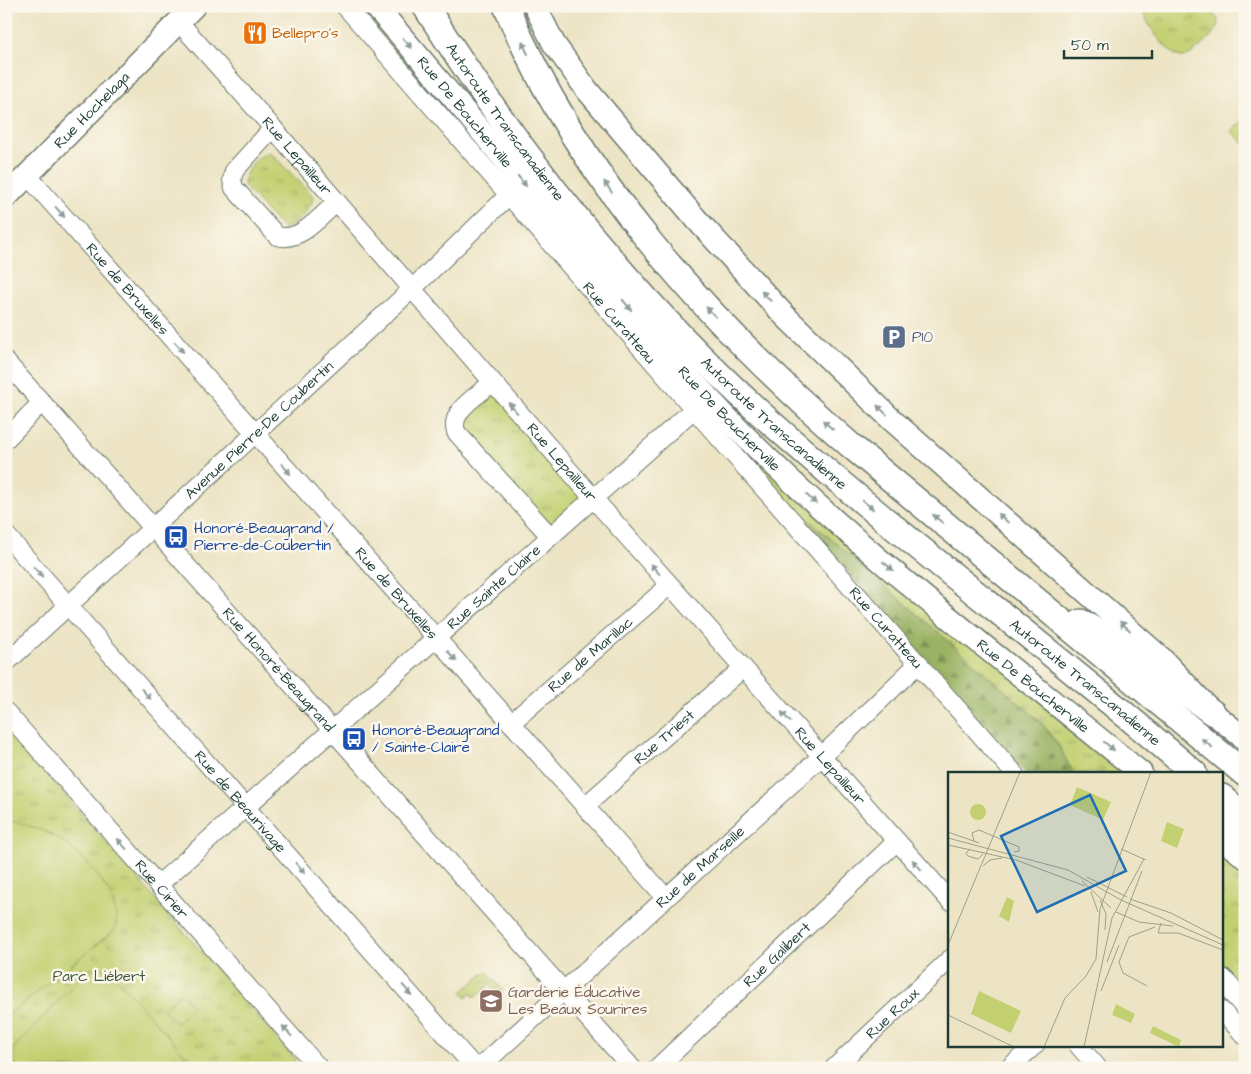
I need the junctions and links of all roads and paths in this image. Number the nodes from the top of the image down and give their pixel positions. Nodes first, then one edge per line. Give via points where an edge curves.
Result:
1 (345, 6) edge
2 (375, 6) edge
3 (426, 6) edge
4 (444, 6) edge
5 (506, 6) edge
6 (534, 6) edge
7 (187, 11) edge
8 (488, 99) junction
9 (273, 128) junction
10 (27, 176) junction
11 (509, 195) junction
12 (6, 197) edge
13 (337, 202) junction
14 (412, 289) junction
15 (6, 362) edge
16 (492, 383) junction
17 (42, 402) junction
18 (694, 409) junction
19 (255, 433) junction
20 (6, 439) edge
21 (593, 498) junction
22 (153, 527) junction
23 (6, 535) edge
24 (550, 536) junction
25 (989, 562) junction
26 (670, 585) junction
27 (69, 606) junction
28 (436, 638) junction
29 (6, 663) edge
30 (918, 663) junction
31 (744, 668) junction
32 (1092, 687) junction
33 (6, 712) edge
34 (1213, 713) junction
35 (511, 723) junction
36 (332, 730) junction
37 (1245, 739) edge
38 (822, 756) junction
39 (1013, 772) edge
40 (1140, 772) edge
41 (1170, 772) edge
42 (1193, 772) edge
43 (1245, 774) edge
44 (1224, 800) edge
45 (585, 806) junction
46 (246, 807) junction
47 (1245, 817) edge
48 (1224, 823) edge
49 (1224, 841) edge
50 (1245, 841) edge
51 (896, 842) junction
52 (1245, 857) edge
53 (158, 885) junction
54 (666, 898) junction
55 (948, 899) edge
56 (948, 961) edge
57 (1224, 982) edge
58 (564, 991) junction
59 (1245, 1004) edge
60 (1224, 1013) edge
61 (1245, 1036) edge
62 (1034, 1046) edge
63 (1079, 1046) edge
64 (319, 1068) edge
65 (475, 1068) edge
66 (479, 1068) edge
67 (632, 1068) edge
68 (657, 1068) edge
69 (834, 1068) edge
70 (1009, 1068) edge
71 (1098, 1068) edge

1 - 11 street, Rue Curatteau
2 -> 40 main road, Rue De Boucherville via 653,336 741,432 855,538
3 - 8 highway, Autoroute Transcanadienne
4 - 8 highway
25 -> 5 highway, Autoroute Transcanadienne via 789,390 666,263 607,187 568,126
34 -> 6 main road via 1161,658 893,421 785,316 711,236 582,84 554,44
7 - 9 street, Rue Lepailleur
7 - 10 main road, Rue Hochelaga
8 -> 32 highway, Autoroute Transcanadienne via 617,267 698,353 823,466
9 - 13 street, Rue Lepailleur
9 - 13 street via 234,171 234,188 277,236 286,239 296,237
10 - 12 main road, Rue Hochelaga
10 -> 19 street, Rue de Bruxelles
11 - 14 street, Avenue Pierre-De Coubertin
11 - 18 street, Rue Curatteau
13 - 14 street, Rue Lepailleur
14 - 16 street, Rue Lepailleur
14 - 19 street, Avenue Pierre-De Coubertin
15 - 17 street, Rue Honoré-Beaugrand
21 -> 16 street, Rue Lepailleur
16 - 24 street via 456,414 453,423 456,432
17 - 20 street
17 - 22 street, Rue Honoré-Beaugrand
18 - 21 street, Rue Sainte Claire
18 - 30 street, Rue Curatteau
19 - 22 street, Avenue Pierre-De Coubertin
19 -> 28 street, Rue de Bruxelles
21 - 24 street, Rue Sainte Claire
26 -> 21 street, Rue Lepailleur
22 - 27 street, Avenue Pierre-De Coubertin
22 - 36 street, Rue Honoré-Beaugrand
23 -> 27 street, Rue de Beaurivage
24 - 28 street, Rue Sainte Claire
25 - 34 highway via 1130,652
43 -> 25 highway, Autoroute Transcanadienne
26 - 31 street, Rue Lepailleur
26 - 35 street, Rue de Marillac
27 - 29 street, Avenue Pierre-De Coubertin
27 -> 46 street, Rue de Beaurivage
28 -> 35 street, Rue de Bruxelles
28 - 36 street, Rue Sainte Claire
30 - 38 street, Rue de Marseille
30 - 39 street, Rue Curatteau
38 -> 31 street, Rue Lepailleur
31 - 45 street, Rue Triest
32 - 41 highway
32 - 42 highway, Autoroute Transcanadienne
53 -> 33 street, Rue Cirier
34 - 37 main road
35 - 45 street, Rue de Bruxelles
36 - 46 street, Rue Sainte Claire
36 - 58 street, Rue Honoré-Beaugrand
38 - 51 street, Rue Lepailleur
38 - 54 street, Rue de Marseille
44 - 47 highway
45 - 54 street, Rue de Bruxelles
46 - 53 street, Rue Sainte Claire
46 -> 65 street, Rue de Beaurivage
48 - 50 highway
49 - 52 main road
55 -> 51 street, Rue Lepailleur
51 - 68 street, Rue Galibert
64 -> 53 street, Rue Cirier
54 - 58 street, Rue de Marseille
56 - 69 street, Rue Roux
57 - 59 main road
58 - 66 street, Rue de Marseille
58 - 67 street, Rue Honoré-Beaugrand
60 - 61 street
62 - 70 street
63 - 71 street

